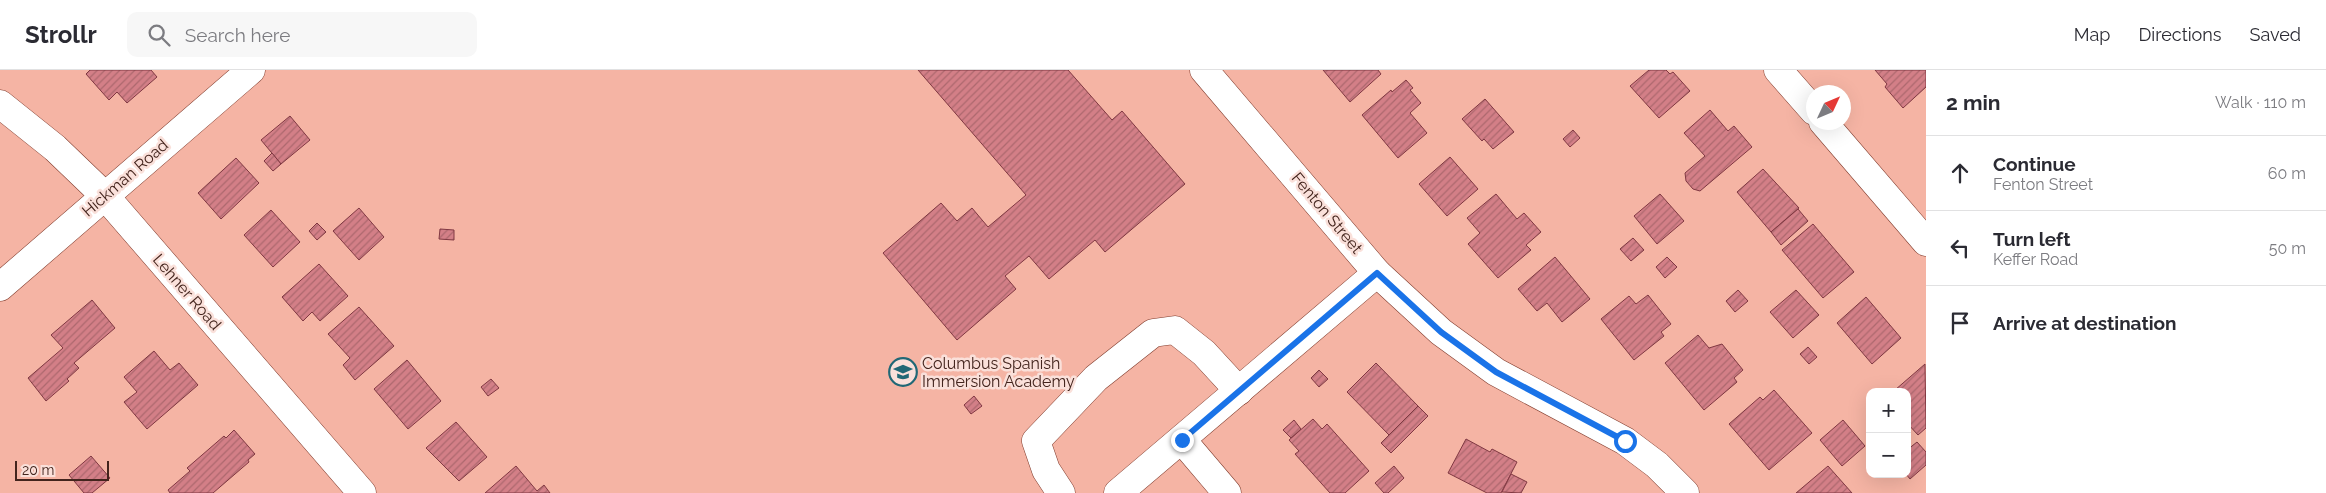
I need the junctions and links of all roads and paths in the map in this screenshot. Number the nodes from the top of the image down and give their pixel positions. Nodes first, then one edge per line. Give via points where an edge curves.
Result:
1 (251, 70) edge
2 (1204, 70) edge
3 (1778, 70) edge
4 (1806, 102) edge
5 (0, 104) edge
6 (1831, 130) edge
7 (105, 196) junction
8 (1926, 242) edge
9 (1377, 273) junction
10 (0, 287) edge
11 (1239, 391) junction
12 (1182, 440) junction
13 (362, 493) edge
14 (1061, 493) edge
15 (1118, 493) edge
16 (1227, 493) edge
17 (1685, 493) edge

1 - 7 street, Hickman Road
2 - 9 street, Fenton Street
3 - 4 street
5 - 7 street, Lehner Road via 55,148
6 - 8 street
7 - 10 street, Hickman Road
7 - 13 street, Lehner Road
9 - 11 street
9 - 17 street, Fenton Street via 1441,332 1472,355 1496,372 1625,441
11 - 12 street
11 - 14 street via 1204,353 1175,330 1152,334 1096,378 1036,440 1046,470
12 - 15 street
12 - 16 street

